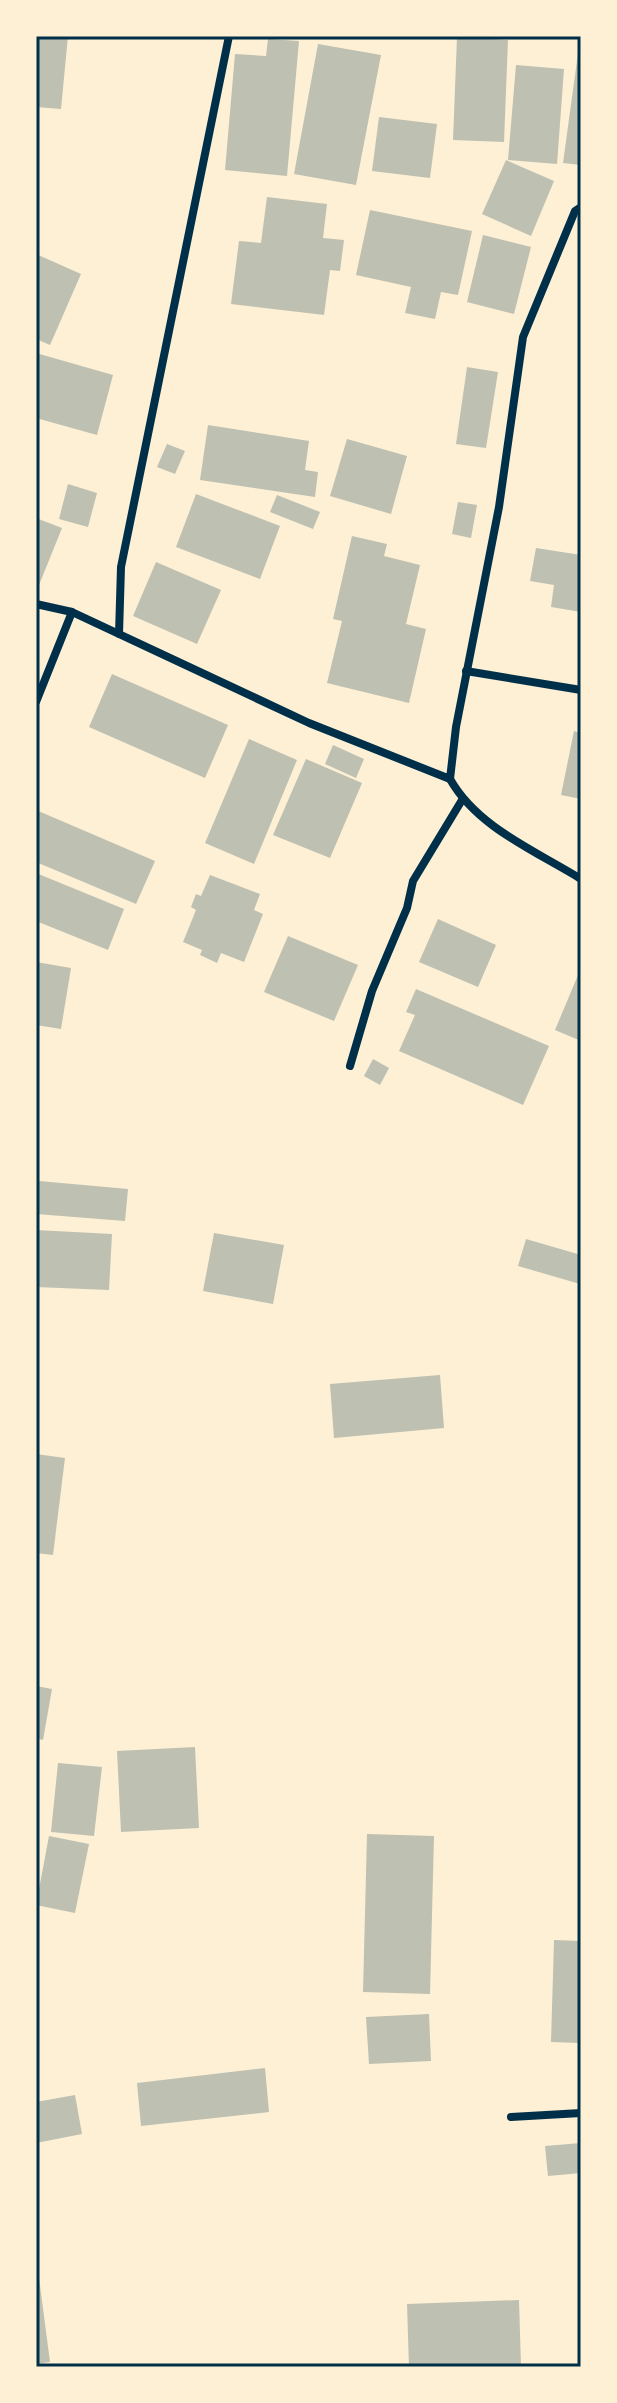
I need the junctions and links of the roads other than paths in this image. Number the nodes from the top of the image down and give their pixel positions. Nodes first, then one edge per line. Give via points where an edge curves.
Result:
1 (229, 36) edge
2 (581, 207) edge
3 (36, 604) edge
4 (72, 612) junction
5 (119, 634) junction
6 (466, 671) junction
7 (581, 690) edge
8 (36, 702) edge
9 (450, 779) junction
10 (462, 800) junction
11 (581, 879) edge
12 (350, 1066) dead end
13 (581, 2113) edge
14 (511, 2117) dead end

1 - 5 street via 121,567
2 - 6 street via 523,337 499,507
3 - 4 street
4 - 5 street
4 - 8 street
5 - 9 street via 309,723
6 - 7 street
6 - 9 street
9 - 10 street
10 - 11 street via 477,815
10 - 12 street via 413,881
13 - 14 street

